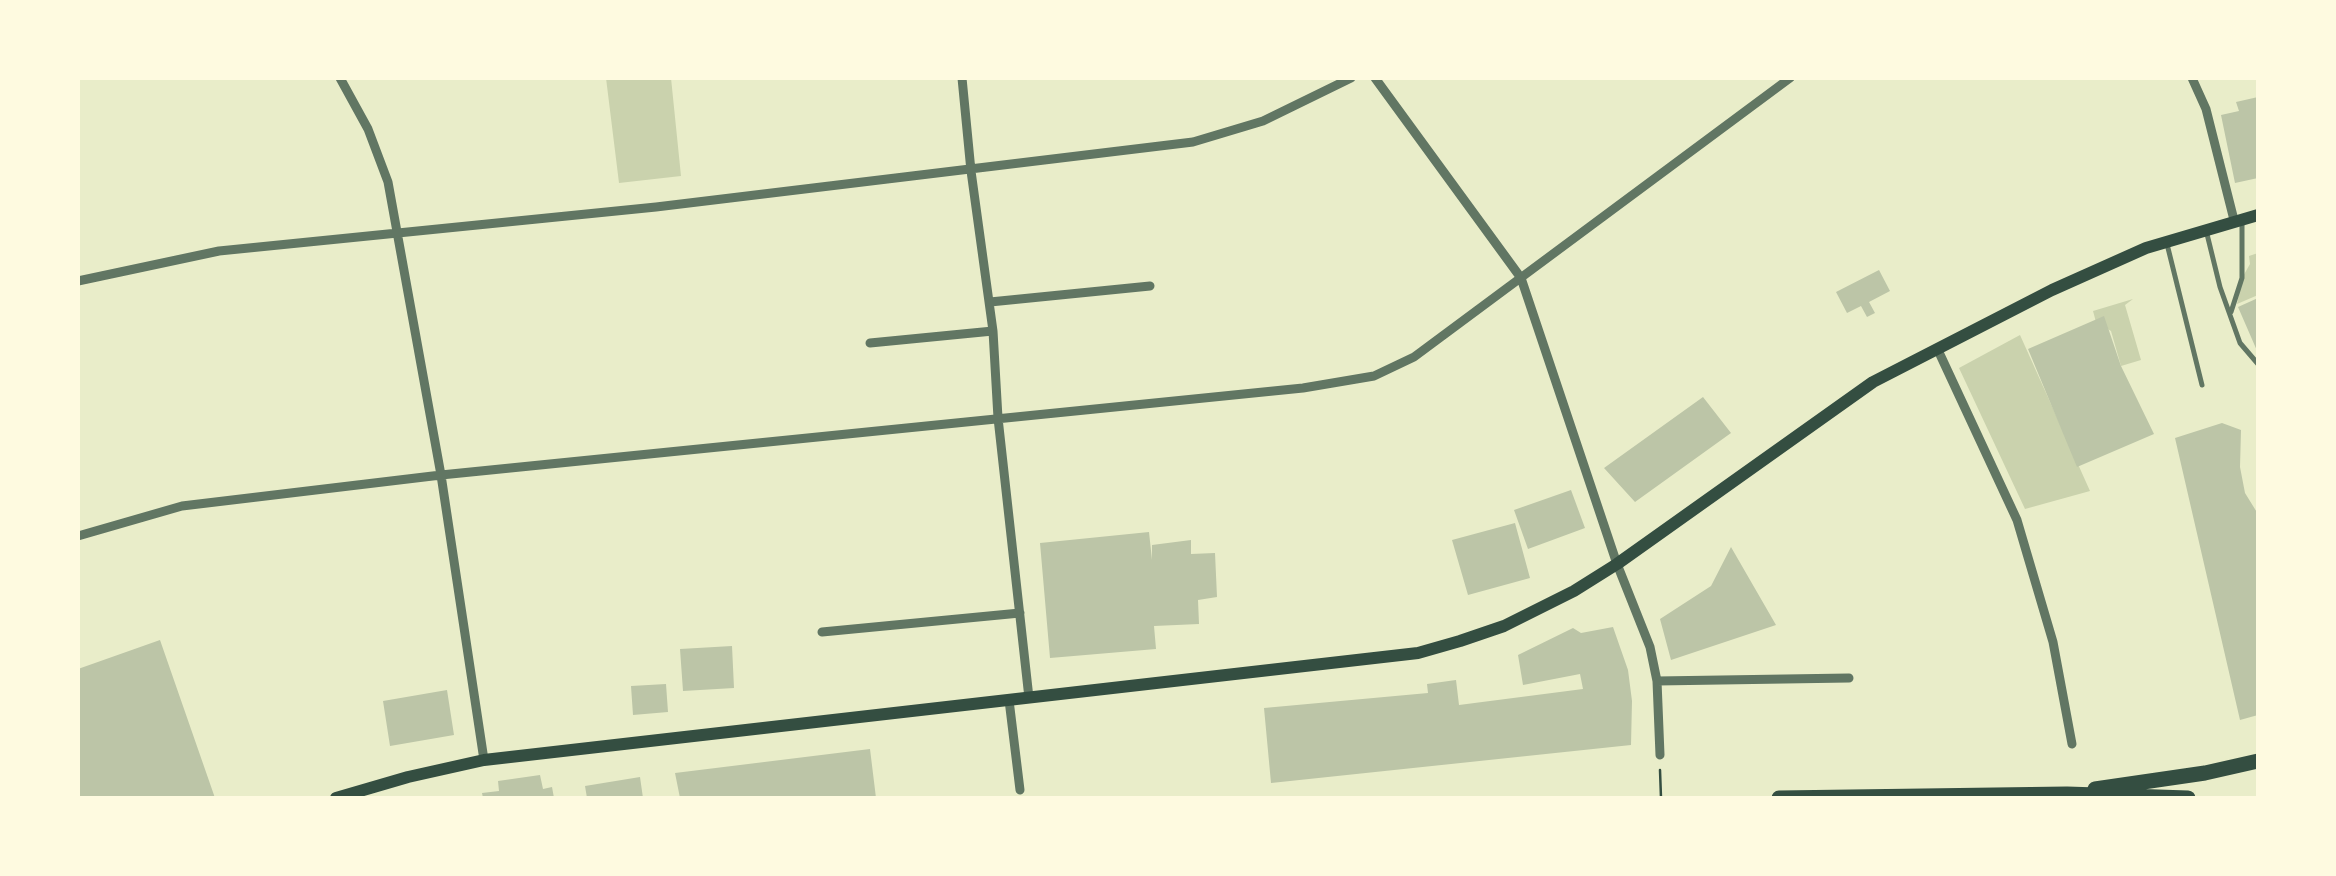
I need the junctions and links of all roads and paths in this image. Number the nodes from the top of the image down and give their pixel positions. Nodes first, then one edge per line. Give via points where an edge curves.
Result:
1 (340, 78) edge
2 (962, 78) edge
3 (1351, 78) edge
4 (1376, 78) edge
5 (1790, 78) edge
6 (2192, 78) edge
7 (970, 172) junction
8 (2258, 214) edge
9 (2238, 219) junction
10 (2206, 229) junction
11 (396, 232) junction
12 (2166, 241) junction
13 (1521, 278) junction
14 (78, 281) edge
15 (1150, 286) dead end
16 (990, 302) junction
17 (2230, 315) junction
18 (993, 331) junction
19 (870, 343) dead end
20 (1937, 348) junction
21 (2258, 364) edge
22 (2202, 384) dead end
23 (998, 418) junction
24 (440, 476) junction
25 (78, 536) edge
26 (1617, 564) junction
27 (1020, 612) junction
28 (822, 632) dead end
29 (1849, 678) dead end
30 (1656, 680) junction
31 (1029, 698) junction
32 (1009, 700) junction
33 (2072, 744) dead end
34 (1660, 755) joint
35 (484, 760) junction
36 (2258, 761) edge
37 (1020, 790) dead end
38 (2067, 794) junction
39 (336, 798) edge
40 (1662, 798) edge
41 (1778, 798) edge
42 (2188, 798) edge

1 - 11 street via 388,182
2 - 7 street
3 - 7 street via 1263,120 1193,142
4 - 13 street
5 - 13 street
6 - 9 street
7 - 11 street
7 - 16 street
8 - 9 main road
9 - 10 main road
9 - 17 lane via 2242,278
10 - 12 main road
10 - 17 lane
11 - 14 street via 219,251
11 - 24 street
12 - 20 main road
12 - 22 lane
13 - 23 street via 1414,357 1374,376
13 - 26 street
15 - 16 street
16 - 18 street
17 - 21 lane via 2240,343
18 - 19 street
18 - 23 street
20 - 26 main road via 1874,382
20 - 33 street via 2017,520 2053,642
23 - 24 street
23 - 27 street
24 - 25 street via 182,506
24 - 35 street
26 - 30 street
26 - 31 main road via 1504,626 1418,654
27 - 28 street
27 - 31 street
29 - 30 street
30 - 34 street
31 - 32 main road
32 - 35 main road
32 - 37 street
34 - 40 path
35 - 39 main road
36 - 38 highway
38 - 41 highway
38 - 42 highway

